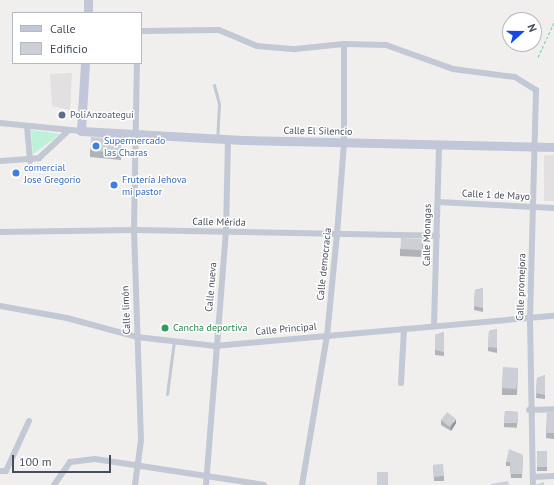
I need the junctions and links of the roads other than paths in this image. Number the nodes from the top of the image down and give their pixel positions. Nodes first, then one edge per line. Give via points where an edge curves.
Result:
1 (88, 0) edge
2 (88, 12) edge
3 (142, 31) edge
4 (344, 44) junction
5 (85, 64) edge
6 (137, 64) edge
7 (214, 85) dead end
8 (0, 123) edge
9 (28, 126) junction
10 (69, 130) junction
11 (81, 131) junction
12 (135, 134) junction
13 (217, 138) junction
14 (228, 139) junction
15 (344, 142) junction
16 (439, 145) junction
17 (537, 147) junction
18 (554, 147) edge
19 (0, 161) edge
20 (30, 161) junction
21 (438, 202) junction
22 (535, 207) junction
23 (554, 208) edge
24 (134, 230) junction
25 (0, 232) edge
26 (226, 233) junction
27 (337, 234) junction
28 (437, 236) junction
29 (0, 306) edge
30 (554, 316) edge
31 (530, 318) junction
32 (434, 326) junction
33 (404, 329) junction
34 (327, 336) junction
35 (137, 337) junction
36 (174, 342) junction
37 (215, 346) junction
38 (401, 383) dead end
39 (167, 394) dead end
40 (554, 409) edge
41 (529, 410) junction
42 (29, 421) dead end
43 (138, 464) junction
44 (0, 471) edge
45 (554, 476) edge
46 (207, 477) junction
47 (533, 477) junction
48 (54, 485) edge
49 (135, 485) edge
50 (206, 485) edge
51 (264, 485) edge
52 (302, 485) edge
53 (533, 485) edge

1 - 2 street
3 - 4 street via 219,30 258,46 295,49
4 - 15 street, Calle democracia
4 - 17 street, Calle promejora via 386,45 453,70 515,77 536,90
5 - 11 street
6 - 12 street, Calle limón
7 - 13 lane via 219,98
8 - 9 street
9 - 10 street
9 - 20 street
10 - 11 street
10 - 20 street via 46,153
11 - 12 street, Calle El Silencio
12 - 13 street, Calle El Silencio
12 - 24 street, Calle limón
13 - 14 street, Calle El Silencio
14 - 15 street, Calle El Silencio
14 - 26 street, Calle nueva
15 - 16 street, Calle El Silencio
15 - 27 street, Calle democracia
16 - 17 street, Calle El Silencio
16 - 21 street, Calle Monagas
17 - 18 street, Calle El Silencio
17 - 22 street, Calle promejora
19 - 20 street
21 - 22 street, Calle 1 de Mayo
21 - 28 street, Calle Monagas
22 - 23 street, Calle 1 de Mayo
22 - 31 street, Calle promejora
24 - 25 street, Calle Mérida
24 - 26 street, Calle Mérida
24 - 35 street, Calle limón
26 - 27 street, Calle Mérida
26 - 37 street, Calle nueva
27 - 28 street, Calle Mérida
27 - 34 street, Calle democracia
28 - 32 street, Calle Monagas
29 - 35 street, Calle Principal via 67,318
30 - 31 street, Calle Principal
31 - 32 street, Calle Principal
31 - 41 street, Calle promejora
32 - 33 street, Calle Principal
33 - 34 street, Calle Principal
33 - 38 street
34 - 37 street, Calle Principal
34 - 52 street, Calle democracia
35 - 36 street, Calle Principal
35 - 43 street, Calle limón via 141,440
36 - 37 street, Calle Principal
36 - 39 lane
37 - 46 street, Calle nueva
40 - 41 street
41 - 47 street, Calle promejora
42 - 44 street via 6,471
43 - 46 street
43 - 48 street via 95,459 70,462
43 - 49 street, Calle limón
45 - 47 street
46 - 50 street, Calle nueva
46 - 51 street
47 - 53 street, Calle promejora

